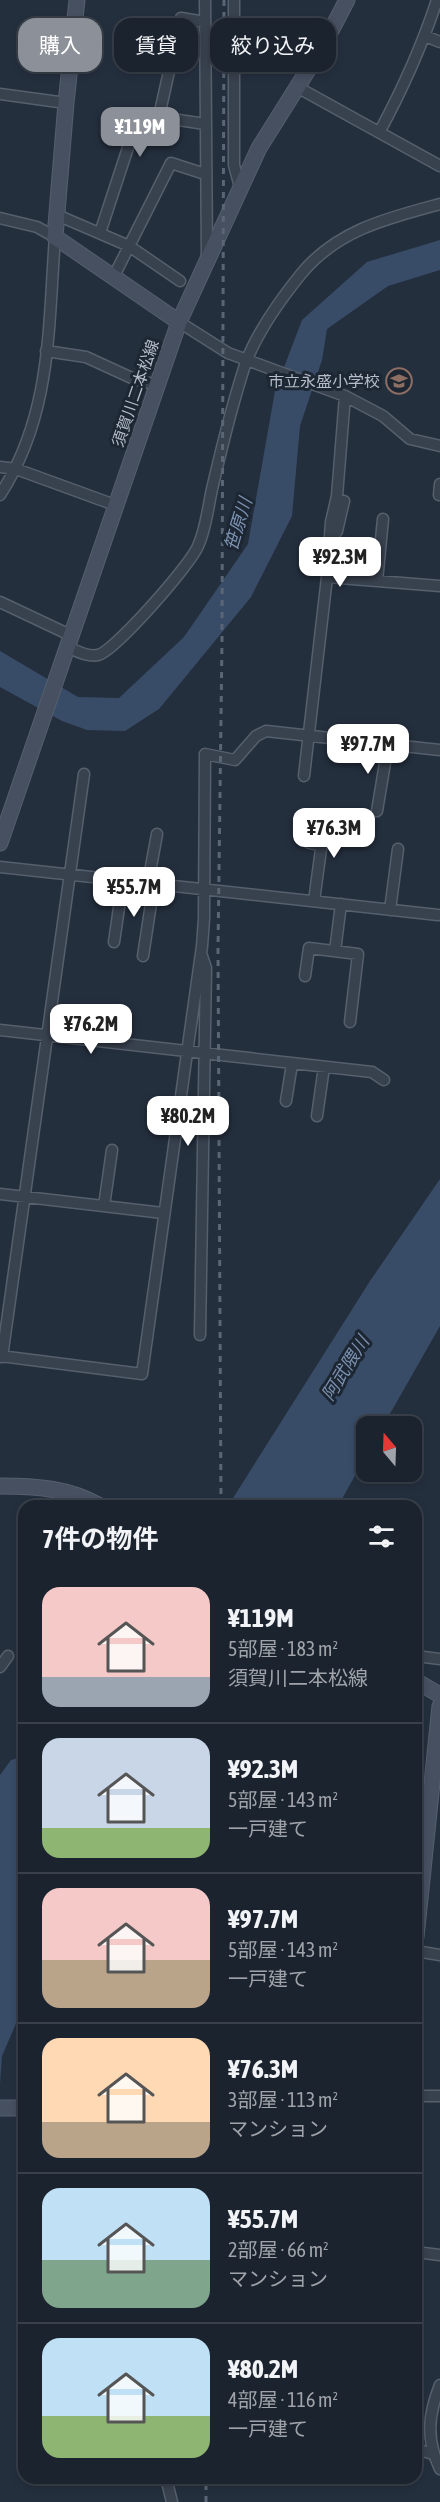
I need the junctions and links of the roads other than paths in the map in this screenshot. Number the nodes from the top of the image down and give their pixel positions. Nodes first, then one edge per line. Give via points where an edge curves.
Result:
1 (77, 0) edge
2 (205, 0) edge
3 (234, 0) edge
4 (347, 0) edge
5 (437, 0) edge
6 (205, 22) junction
7 (425, 36) junction
8 (440, 42) edge
9 (297, 87) junction
10 (0, 94) edge
11 (66, 103) junction
12 (159, 116) junction
13 (205, 124) junction
14 (380, 131) junction
15 (440, 166) edge
16 (205, 174) junction
17 (240, 188) junction
18 (440, 204) edge
19 (57, 215) junction
20 (0, 218) edge
21 (100, 233) junction
22 (55, 237) junction
23 (129, 246) junction
24 (207, 260) junction
25 (114, 276) junction
26 (180, 281) dead end
27 (179, 322) junction
28 (46, 351) junction
29 (250, 362) junction
30 (157, 385) junction
31 (342, 396) junction
32 (440, 446) edge
33 (0, 467) edge
34 (16, 469) junction
35 (0, 495) edge
36 (344, 501) dead end
37 (115, 505) junction
38 (383, 519) dead end
39 (329, 539) junction
40 (327, 577) junction
41 (377, 581) junction
42 (440, 586) edge
43 (0, 602) edge
44 (68, 645) junction
45 (308, 736) junction
46 (388, 745) junction
47 (440, 750) edge
48 (84, 774) dead end
49 (304, 776) dead end
50 (377, 811) dead end
51 (157, 834) dead end
52 (0, 843) edge
53 (309, 843) dead end
54 (398, 849) dead end
55 (0, 867) edge
56 (70, 874) junction
57 (123, 880) junction
58 (151, 883) junction
59 (205, 889) junction
60 (314, 901) junction
61 (341, 904) junction
62 (390, 910) junction
63 (438, 915) dead end
64 (114, 942) dead end
65 (335, 951) junction
66 (201, 953) junction
67 (143, 956) dead end
68 (306, 976) dead end
69 (350, 1022) dead end
70 (0, 1030) edge
71 (46, 1036) junction
72 (186, 1051) junction
73 (204, 1053) junction
74 (292, 1064) junction
75 (324, 1067) junction
76 (384, 1080) dead end
77 (286, 1101) dead end
78 (317, 1116) dead end
79 (112, 1150) dead end
80 (0, 1194) edge
81 (24, 1196) junction
82 (104, 1206) junction
83 (163, 1213) junction
84 (200, 1335) dead end
85 (1, 1356) edge
86 (0, 1486) edge
87 (90, 1500) edge
88 (8, 1656) dead end
89 (422, 1657) edge
90 (440, 1659) edge
91 (0, 1667) edge
92 (422, 1684) edge
93 (440, 1695) edge
94 (440, 1706) edge
95 (436, 1778) edge
96 (422, 1889) edge
97 (422, 1952) edge
98 (440, 1955) edge
99 (422, 2096) edge
100 (440, 2096) edge
101 (0, 2108) edge
102 (18, 2108) edge
103 (422, 2253) edge
104 (440, 2255) edge
105 (440, 2385) edge
106 (422, 2451) edge
107 (432, 2454) junction
108 (440, 2469) edge
109 (168, 2484) edge
110 (172, 2502) edge

1 - 11 main road
2 - 6 street
3 - 17 street via 234,165
4 - 9 main road, 須賀川二本松線
5 - 7 street
6 - 12 street via 181,18
6 - 13 street
7 - 8 street
7 - 14 street
9 - 14 street
9 - 17 main road, 須賀川二本松線 via 259,148
10 - 11 street
11 - 19 main road
12 - 13 street
12 - 21 street via 139,114
13 - 16 street
14 - 15 street
16 - 23 street via 171,163
16 - 24 street
17 - 24 main road, 須賀川二本松線
18 - 29 street via 371,223 325,251 284,297 254,345
19 - 21 street
19 - 22 main road
20 - 22 street via 37,227
21 - 23 street
22 - 25 main road
22 - 28 street
23 - 25 street
23 - 26 street
24 - 27 main road, 須賀川二本松線
25 - 27 main road
27 - 29 street
27 - 30 main road, 須賀川二本松線
28 - 30 street via 86,357
28 - 34 street via 41,395
29 - 31 street
29 - 44 street via 229,415 198,547 111,649 98,655 83,654
30 - 37 main road, 須賀川二本松線
31 - 32 street via 383,416 410,439
31 - 39 street via 337,496
33 - 34 street
34 - 35 street
34 - 37 street
36 - 39 street via 337,531
37 - 44 main road, 須賀川二本松線
38 - 41 street
39 - 40 street
40 - 41 street
40 - 45 street
41 - 42 street
43 - 44 street
44 - 52 main road, 須賀川二本松線
45 - 46 street
45 - 49 street
45 - 59 street via 266,731 256,736 236,760 205,754
46 - 47 street
46 - 50 street
48 - 56 street
51 - 58 street
53 - 60 street via 321,849
54 - 62 street
55 - 56 street
56 - 57 street
56 - 71 street
57 - 58 street
57 - 64 street
58 - 59 street
58 - 67 street
59 - 60 street
59 - 66 street
60 - 61 street
61 - 62 street
61 - 65 street
62 - 63 street
65 - 68 street via 309,948
65 - 69 street via 358,954
66 - 72 street
66 - 73 street via 206,968
70 - 71 street
71 - 72 street
71 - 81 street
72 - 73 street
72 - 83 street
73 - 74 street
73 - 84 street
74 - 75 street
74 - 77 street
75 - 76 street via 372,1072
75 - 78 street
79 - 82 street
80 - 81 street
81 - 82 street
81 - 85 street
82 - 83 street
83 - 85 street via 142,1374
86 - 87 main road via 49,1488
88 - 91 street
89 - 90 street
92 - 93 main road
94 - 95 main road
95 - 96 main road
97 - 98 street
99 - 100 street
101 - 102 main road
103 - 104 street
105 - 107 street via 430,2414
106 - 107 street
107 - 108 street
109 - 110 street

